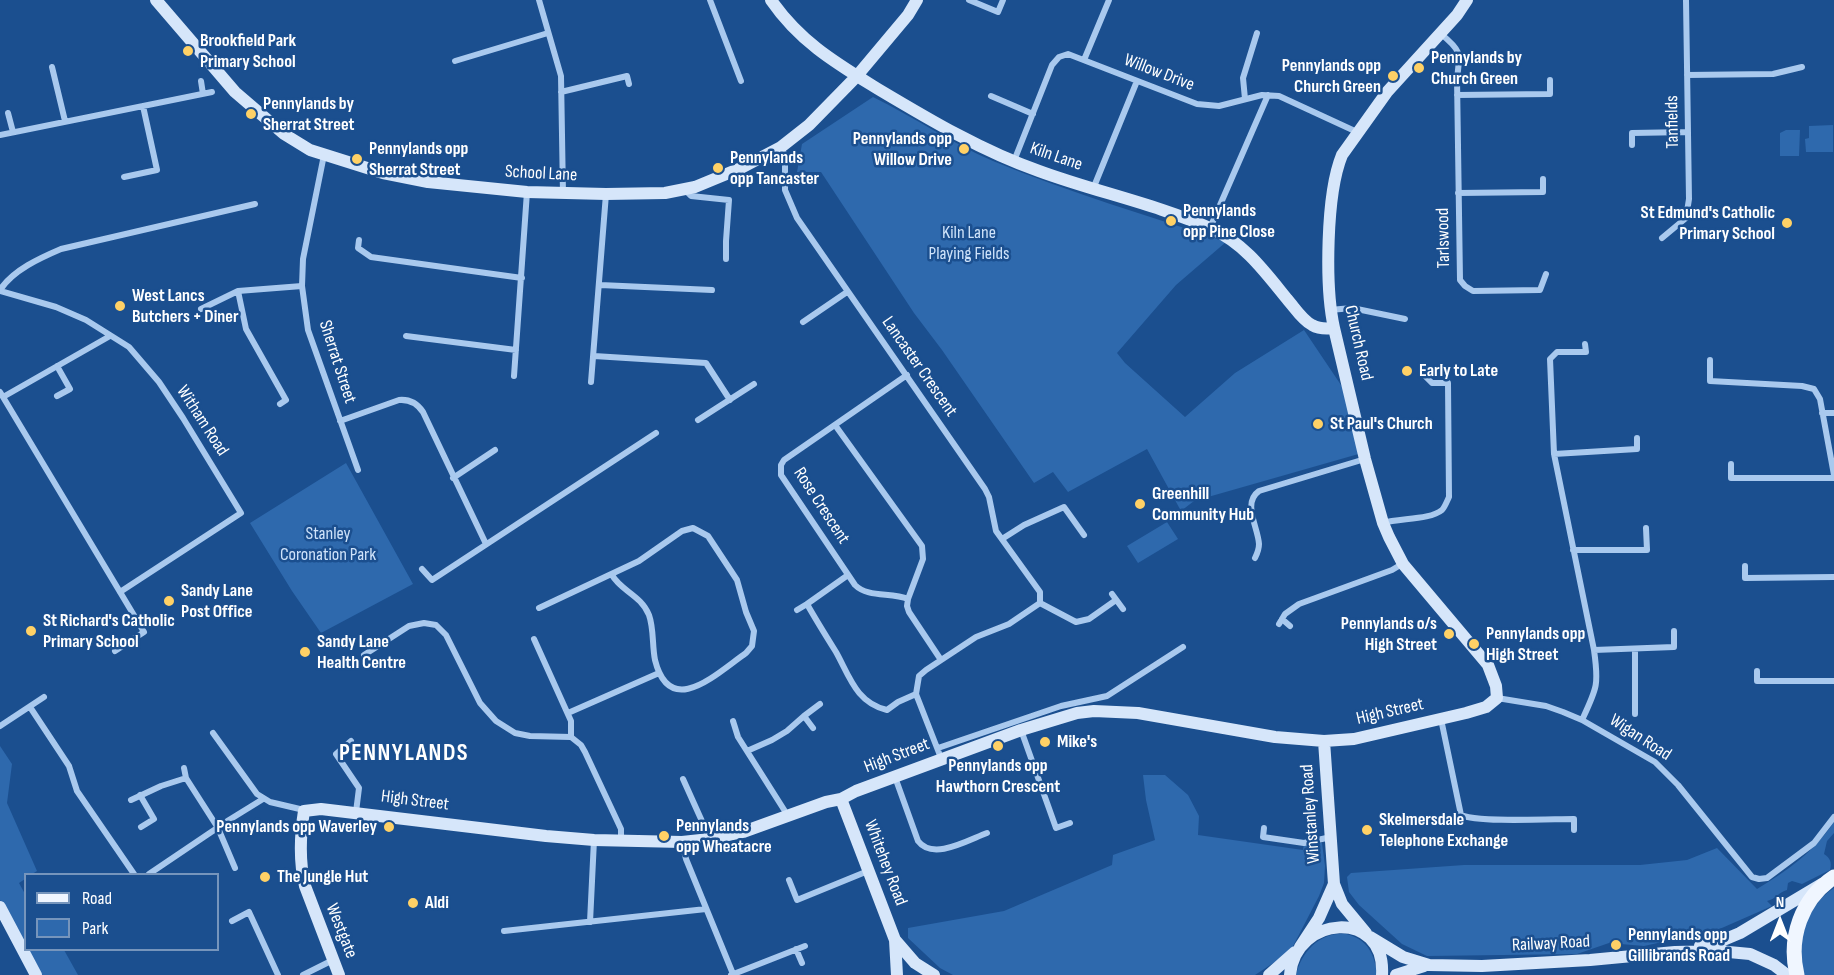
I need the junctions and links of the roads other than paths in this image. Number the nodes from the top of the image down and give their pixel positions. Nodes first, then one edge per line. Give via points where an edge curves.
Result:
1 (156, 0) edge
2 (539, 0) edge
3 (710, 0) edge
4 (771, 0) edge
5 (917, 0) edge
6 (969, 0) edge
7 (1003, 0) edge
8 (1109, 0) edge
9 (1467, 0) edge
10 (1686, 0) edge
11 (548, 33) junction
12 (1257, 33) dead end
13 (1440, 33) junction
14 (1084, 60) junction
15 (455, 61) dead end
16 (52, 67) dead end
17 (1802, 67) dead end
18 (1687, 75) junction
19 (856, 76) junction
20 (1550, 80) dead end
21 (201, 81) dead end
22 (741, 81) dead end
23 (1137, 81) junction
24 (628, 84) dead end
25 (212, 92) dead end
26 (561, 92) junction
27 (203, 94) junction
28 (1268, 95) junction
29 (1457, 95) junction
30 (991, 96) dead end
31 (1245, 99) junction
32 (144, 106) junction
33 (8, 113) dead end
34 (1033, 114) junction
35 (65, 121) junction
36 (13, 132) junction
37 (1357, 132) junction
38 (1688, 132) junction
39 (0, 135) edge
40 (1632, 145) dead end
41 (781, 147) junction
42 (324, 155) junction
43 (1013, 161) junction
44 (124, 177) dead end
45 (1543, 179) dead end
46 (1093, 189) junction
47 (684, 190) junction
48 (527, 192) junction
49 (1458, 193) junction
50 (563, 194) junction
51 (606, 195) junction
52 (255, 204) dead end
53 (1210, 228) junction
54 (1662, 238) dead end
55 (359, 240) dead end
56 (726, 259) dead end
57 (1546, 274) dead end
58 (522, 278) junction
59 (600, 285) junction
60 (302, 286) junction
61 (0, 290) edge
62 (712, 290) dead end
63 (238, 291) junction
64 (847, 292) junction
65 (201, 309) dead end
66 (1330, 310) junction
67 (1405, 318) dead end
68 (803, 322) dead end
69 (1334, 328) junction
70 (110, 336) junction
71 (406, 336) dead end
72 (1585, 344) dead end
73 (516, 350) junction
74 (594, 356) junction
75 (1710, 360) dead end
76 (57, 366) junction
77 (1423, 374) dead end
78 (907, 375) junction
79 (514, 376) dead end
80 (591, 382) dead end
81 (754, 384) dead end
82 (2, 395) edge
83 (57, 396) dead end
84 (730, 400) junction
85 (280, 404) dead end
86 (1834, 412) edge
87 (1822, 413) junction
88 (698, 420) dead end
89 (340, 421) junction
90 (835, 425) junction
91 (656, 433) dead end
92 (1637, 438) dead end
93 (495, 450) dead end
94 (1554, 454) junction
95 (1365, 459) junction
96 (1731, 464) dead end
97 (358, 470) dead end
98 (1834, 476) edge
99 (453, 478) junction
100 (1383, 523) junction
101 (1646, 528) dead end
102 (1084, 535) dead end
103 (1002, 539) junction
104 (486, 544) junction
105 (1573, 550) junction
106 (1255, 558) dead end
107 (1403, 564) junction
108 (1745, 566) dead end
109 (422, 569) dead end
110 (612, 575) junction
111 (848, 575) junction
112 (1834, 577) edge
113 (120, 592) junction
114 (908, 599) junction
115 (1040, 603) junction
116 (807, 604) junction
117 (539, 608) dead end
118 (1123, 609) dead end
119 (797, 610) dead end
120 (1290, 626) dead end
121 (1674, 631) dead end
122 (534, 639) dead end
123 (1183, 647) dead end
124 (1635, 649) junction
125 (1594, 650) junction
126 (115, 651) dead end
127 (364, 655) dead end
128 (941, 660) junction
129 (1757, 671) dead end
130 (659, 673) junction
131 (1834, 681) edge
132 (916, 694) junction
133 (44, 697) dead end
134 (1497, 698) junction
135 (820, 704) dead end
136 (30, 706) junction
137 (568, 714) junction
138 (1635, 714) dead end
139 (804, 716) junction
140 (1441, 719) junction
141 (1582, 720) junction
142 (733, 721) dead end
143 (0, 726) edge
144 (813, 728) dead end
145 (1021, 730) junction
146 (213, 733) dead end
147 (570, 737) junction
148 (351, 741) dead end
149 (1324, 741) junction
150 (747, 751) junction
151 (939, 753) junction
152 (183, 768) dead end
153 (894, 776) junction
154 (186, 778) junction
155 (683, 779) dead end
156 (140, 795) junction
157 (263, 799) junction
158 (841, 799) junction
159 (130, 800) dead end
160 (304, 811) junction
161 (356, 812) junction
162 (788, 816) junction
163 (1834, 817) edge
164 (1070, 823) dead end
165 (141, 827) dead end
166 (218, 828) junction
167 (1263, 828) dead end
168 (1574, 830) dead end
169 (987, 833) dead end
170 (1331, 837) junction
171 (710, 839) junction
172 (594, 840) junction
173 (621, 841) junction
174 (682, 843) junction
175 (235, 868) dead end
176 (868, 871) junction
177 (133, 873) edge
178 (150, 873) edge
179 (1831, 879) edge
180 (789, 880) dead end
181 (1334, 883) junction
182 (0, 907) edge
183 (706, 909) junction
184 (232, 921) dead end
185 (590, 922) junction
186 (504, 931) dead end
187 (893, 935) junction
188 (1369, 936) junction
189 (805, 945) dead end
190 (796, 949) junction
191 (1298, 949) junction
192 (1675, 952) junction
193 (333, 960) junction
194 (801, 963) dead end
195 (1429, 965) junction
196 (36, 975) edge
197 (278, 975) edge
198 (303, 975) edge
199 (339, 975) edge
200 (732, 975) edge
201 (897, 975) edge
202 (934, 975) edge
203 (1269, 975) edge
204 (1290, 975) edge
205 (1383, 975) edge
206 (1396, 975) edge
207 (1787, 975) edge
208 (1797, 975) edge

1 - 42 street, School Lane via 235,92 296,143
2 - 11 street
3 - 22 street
4 - 19 street, Kiln Lane via 807,42
5 - 19 street, School Lane
6 - 7 street via 998,12
8 - 14 street
9 - 13 street, Church Road
10 - 18 street
11 - 15 street
11 - 26 street via 561,76
12 - 31 street via 1243,78
13 - 29 street, Tarlswood via 1455,45 1460,56
13 - 37 street, Church Road
14 - 23 street, Willow Drive
14 - 34 street, Willow Drive via 1068,54 1055,61
16 - 35 street
17 - 18 street, Tanfields via 1773,74
18 - 38 street, Tanfields
19 - 41 street, School Lane via 809,125
19 - 43 street, Kiln Lane via 951,132
20 - 29 street via 1550,94
21 - 27 street
23 - 31 street, Willow Drive via 1197,104 1219,106
23 - 46 street
24 - 26 street via 627,76
25 - 27 street
26 - 50 street
27 - 32 street
28 - 31 street, Willow Drive
28 - 37 street, Willow Drive via 1279,96
28 - 53 street
29 - 49 street, Tarlswood
30 - 34 street
32 - 35 street
32 - 44 street via 157,170
33 - 36 street
34 - 43 street, Willow Drive
35 - 36 street
36 - 39 street
37 - 66 street, Church Road via 1342,155 1335,178
38 - 40 street via 1632,133
38 - 54 street, Tanfields via 1686,218
41 - 47 street, School Lane via 712,181
41 - 64 street, Lancaster Crescent via 785,156 785,190 791,208
42 - 48 street, School Lane via 397,177
42 - 60 street, Sherrat Street via 303,259
43 - 46 street, Kiln Lane
45 - 49 street via 1543,192
46 - 53 street, Kiln Lane
47 - 51 street, School Lane
47 - 56 street via 691,196 729,200
48 - 50 street, School Lane
48 - 58 street
49 - 57 street, Tarlswood via 1459,275 1465,286 1478,291 1540,290
50 - 51 street, School Lane
51 - 59 street
52 - 61 street via 61,249 37,260 5,282
53 - 69 street, Kiln Lane via 1244,250 1305,320 1317,327
55 - 58 street via 358,248 371,257
58 - 73 street
59 - 62 street
59 - 74 street
60 - 63 street
60 - 89 street, Sherrat Street via 308,330
61 - 70 street, Witham Road via 56,307
63 - 65 street
63 - 85 street via 246,329 286,400
64 - 68 street
64 - 78 street, Lancaster Crescent
66 - 67 street via 1352,308
66 - 69 street, Church Road
69 - 95 street, Church Road
70 - 76 street
70 - 113 street, Witham Road via 129,347 159,382 241,513
71 - 73 street
72 - 94 street via 1586,352 1557,352 1550,359
73 - 79 street
74 - 80 street
74 - 84 street via 706,363
75 - 87 street via 1710,381 1802,386 1814,390
76 - 82 street
76 - 83 street via 70,389
77 - 100 street via 1432,383 1448,383 1449,497 1444,509 1431,516
78 - 90 street, Rose Crescent
78 - 103 street, Lancaster Crescent via 988,493 994,524
81 - 84 street
82 - 113 street
84 - 88 street
86 - 87 street
87 - 98 street
89 - 97 street, Sherrat Street
89 - 99 street via 394,401 413,402 423,412
90 - 111 street, Rose Crescent via 784,460 780,470
90 - 114 street via 922,546 923,559
91 - 104 street
92 - 94 street via 1637,449
93 - 99 street
94 - 105 street
95 - 100 street, Church Road
95 - 106 street via 1254,495 1251,505 1259,545
96 - 98 street via 1731,478
99 - 104 street
100 - 107 street, Church Road
101 - 105 street via 1647,550
102 - 103 street via 1064,507
103 - 115 street, Lancaster Crescent via 1040,592
104 - 109 street via 432,580
105 - 125 street
107 - 120 street via 1299,604 1280,622
107 - 134 street, Church Road via 1488,665
108 - 112 street via 1745,578
110 - 117 street
110 - 130 street via 649,614
110 - 130 street via 693,528 708,536 737,579 754,631 752,646 684,691 673,689
111 - 114 street, Rose Crescent via 861,591
111 - 116 street
113 - 126 street via 144,632
114 - 128 street via 909,612
115 - 118 street via 1076,622 1089,619 1114,597
115 - 128 street
116 - 119 street
116 - 132 street via 860,694 887,710
121 - 124 street via 1674,647
122 - 137 street
123 - 151 street via 1107,696 1061,706
124 - 125 street
124 - 138 street
125 - 141 street via 1596,691
127 - 147 street via 409,626 436,626 446,635 480,703 496,721 530,736
128 - 132 street via 919,676
129 - 131 street via 1757,681
130 - 137 street
132 - 151 street
133 - 136 street
134 - 140 street, High Street via 1486,707
134 - 141 street, Wigan Road via 1546,706
135 - 139 street
136 - 143 street
136 - 177 street via 69,766 76,791
137 - 147 street
139 - 144 street
139 - 150 street via 772,740
140 - 149 street, High Street via 1354,739
140 - 168 street via 1461,815 1486,819 1574,819
141 - 163 street, Wigan Road via 1663,768 1752,877 1767,878 1814,843
142 - 150 street
145 - 149 street, High Street via 1077,714 1120,711 1275,737
145 - 151 street, High Street
145 - 164 street via 1056,828
146 - 157 street via 250,787
147 - 173 street via 585,752 621,829
148 - 161 street via 336,754 359,788
149 - 170 street, Winstanley Road
150 - 162 street
151 - 153 street, High Street
152 - 154 street
153 - 158 street, High Street
153 - 169 street via 918,841 925,848 942,850
154 - 156 street
154 - 166 street
155 - 171 street
156 - 159 street
156 - 165 street via 154,819
157 - 160 street
157 - 166 street
158 - 162 street, High Street
158 - 176 street, Whitehey Road
160 - 161 street, High Street
160 - 193 street, Westgate via 302,872
161 - 172 street, High Street
162 - 171 street, High Street
166 - 175 street
166 - 178 street
167 - 170 street via 1263,837 1304,843
170 - 181 street, Winstanley Road
171 - 174 street, High Street
172 - 173 street, High Street
172 - 185 street
173 - 174 street, High Street
174 - 183 street
176 - 180 street via 797,900
176 - 187 street, Whitehey Road
179 - 192 street, Railway Road via 1731,937
179 - 208 main road via 1806,906 1799,920 1793,948
181 - 188 street, Winstanley Road via 1348,912
181 - 191 street, Winstanley Road via 1319,918
182 - 196 street
183 - 185 street
183 - 200 street
184 - 197 street via 249,912
185 - 186 street
187 - 201 street
187 - 202 street via 915,963
188 - 191 street via 1336,927 1315,934
188 - 195 street, Railway Road via 1403,957
188 - 205 street via 1380,951
189 - 190 street
190 - 194 street
190 - 200 street
191 - 203 street
191 - 204 street
192 - 195 street, Railway Road via 1482,966
192 - 207 street, Railway Road via 1750,954
193 - 198 street
193 - 199 street, Westgate
195 - 206 street, Railway Road

